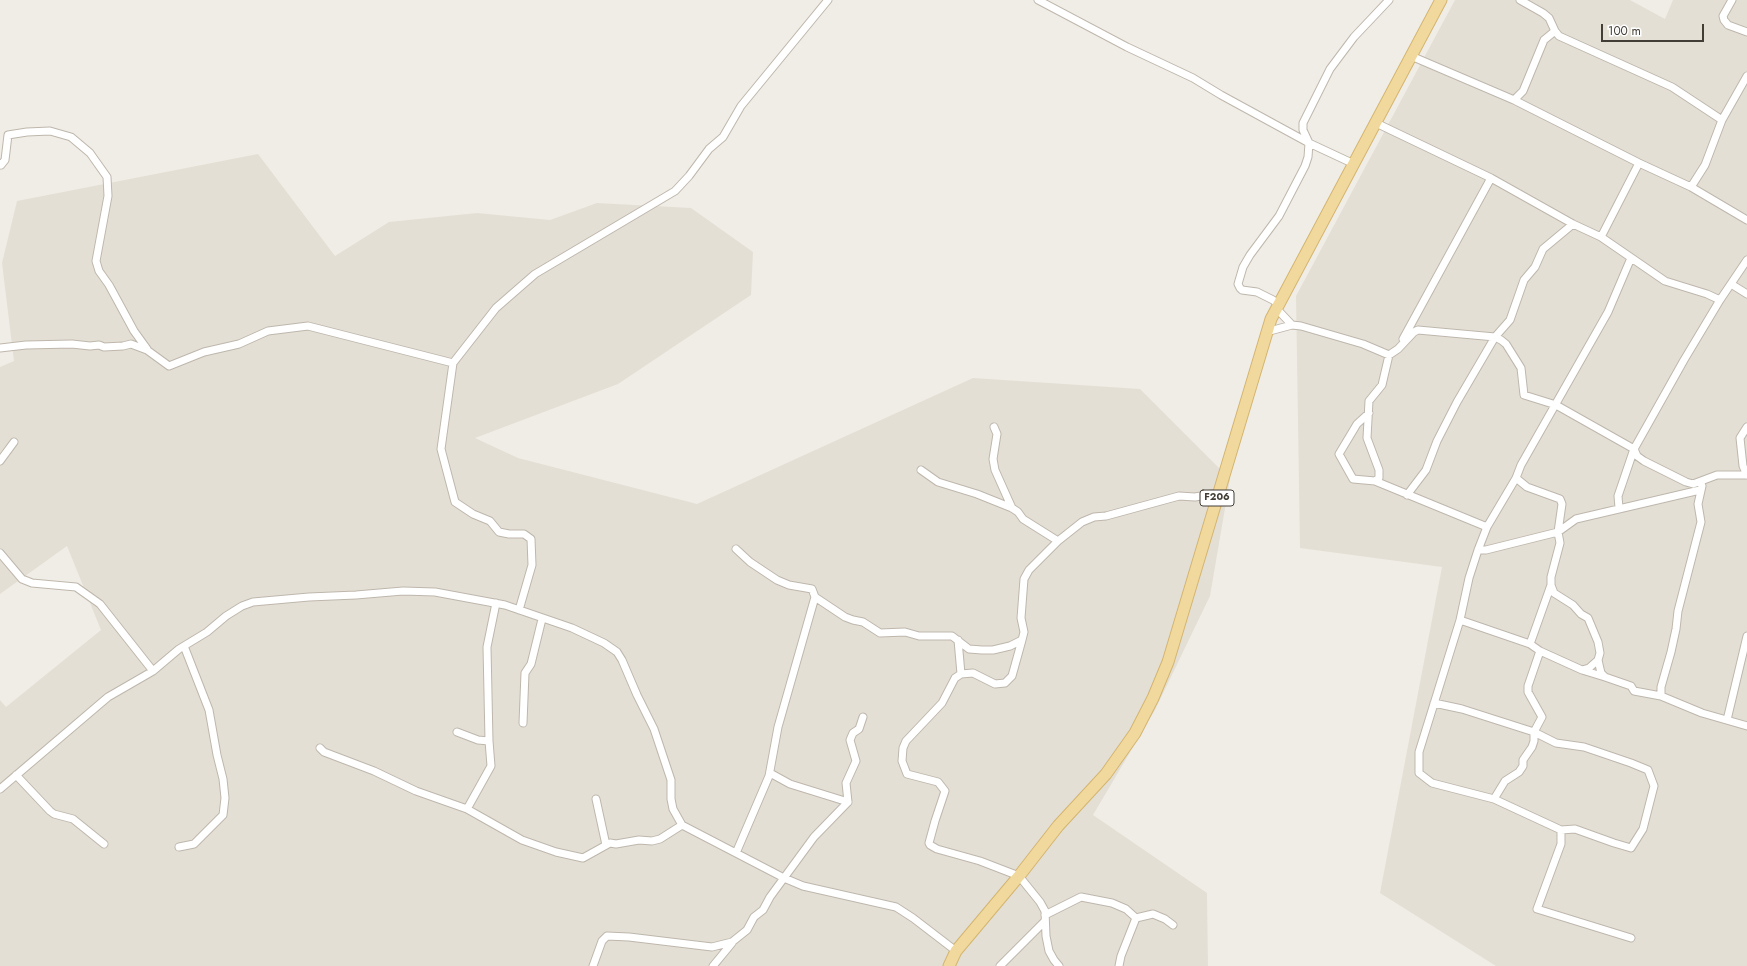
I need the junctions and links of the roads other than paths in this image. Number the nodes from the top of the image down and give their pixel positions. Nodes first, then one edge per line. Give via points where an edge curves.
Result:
1 (828, 0) edge
2 (1038, 0) edge
3 (1389, 0) edge
4 (1440, 0) edge
5 (1520, 0) edge
6 (1732, 0) edge
7 (1555, 31) junction
8 (1747, 32) edge
9 (1411, 56) junction
10 (1747, 76) edge
11 (1514, 100) junction
12 (1722, 120) junction
13 (1376, 123) junction
14 (1309, 143) junction
15 (1639, 163) junction
16 (0, 164) edge
17 (1354, 164) junction
18 (1491, 178) junction
19 (1691, 187) junction
20 (1747, 220) edge
21 (1573, 224) junction
22 (1601, 237) junction
23 (1631, 258) junction
24 (1747, 260) edge
25 (1731, 284) junction
26 (1747, 294) edge
27 (1720, 300) junction
28 (1277, 306) junction
29 (1292, 325) junction
30 (1266, 332) junction
31 (1495, 337) junction
32 (0, 348) edge
33 (1398, 349) junction
34 (147, 350) junction
35 (1389, 355) junction
36 (452, 363) junction
37 (1556, 405) junction
38 (1369, 413) junction
39 (994, 427) dead end
40 (1747, 427) edge
41 (14, 442) dead end
42 (1634, 450) junction
43 (0, 461) edge
44 (1742, 466) junction
45 (921, 470) dead end
46 (1731, 475) junction
47 (1747, 475) edge
48 (1516, 478) junction
49 (1704, 479) junction
50 (1375, 481) junction
51 (1693, 484) junction
52 (1700, 490) junction
53 (1218, 492) junction
54 (1407, 495) junction
55 (1012, 508) junction
56 (1619, 508) junction
57 (1487, 527) junction
58 (1558, 532) junction
59 (1058, 541) junction
60 (736, 549) dead end
61 (1478, 550) junction
62 (0, 553) edge
63 (1551, 586) junction
64 (815, 597) junction
65 (496, 603) junction
66 (519, 610) junction
67 (542, 619) junction
68 (1460, 620) junction
69 (1747, 636) edge
70 (958, 640) junction
71 (1022, 640) junction
72 (1530, 644) junction
73 (184, 646) junction
74 (1540, 651) junction
75 (1598, 660) junction
76 (1582, 670) junction
77 (153, 671) junction
78 (960, 674) junction
79 (1605, 678) junction
80 (1661, 696) junction
81 (1434, 702) junction
82 (863, 717) dead end
83 (1727, 720) junction
84 (523, 723) dead end
85 (1747, 726) edge
86 (457, 732) dead end
87 (1534, 732) junction
88 (489, 741) junction
89 (320, 748) dead end
90 (770, 773) junction
91 (16, 775) junction
92 (0, 789) edge
93 (596, 799) dead end
94 (1494, 799) junction
95 (848, 802) junction
96 (467, 809) junction
97 (682, 825) junction
98 (1561, 830) junction
99 (104, 844) dead end
100 (606, 845) junction
101 (179, 847) dead end
102 (736, 853) junction
103 (1019, 876) junction
104 (784, 878) junction
105 (1045, 918) junction
106 (1136, 918) junction
107 (1173, 925) dead end
108 (1631, 938) dead end
109 (732, 942) junction
110 (956, 951) junction
111 (593, 966) edge
112 (713, 966) edge
113 (949, 966) edge
114 (1000, 966) edge
115 (1059, 966) edge
116 (1119, 966) edge

1 - 36 street via 741,106 723,137 709,149 675,191 535,274 496,308
2 - 14 street via 1193,78
3 - 14 street via 1354,37 1330,69 1303,123 1303,130
4 - 9 main road, F206
5 - 7 street via 1543,12
6 - 8 street via 1723,16 1724,20 1728,25
7 - 11 street via 1544,40 1523,91
7 - 12 street via 1559,36 1672,87
9 - 11 street
9 - 13 main road, F206
10 - 12 street
11 - 15 street
12 - 19 street via 1708,159
13 - 17 main road, F206
13 - 18 street
14 - 17 street
14 - 28 street via 1305,166 1279,216 1243,267 1238,284 1242,290 1256,292 1274,300
15 - 19 street
15 - 22 street
16 - 34 street via 5,160 8,135 27,132 50,130 71,137 90,153 107,177 108,196 96,261 99,271
17 - 28 main road, F206
18 - 21 street
18 - 33 street
19 - 20 street
21 - 22 street
21 - 31 street via 1543,249 1535,267 1524,280 1510,320
22 - 23 street
23 - 27 street via 1670,284
23 - 37 street via 1608,312
24 - 25 street
25 - 26 street
25 - 27 street
27 - 42 street
28 - 29 street
28 - 30 main road, F206
29 - 30 street
29 - 35 street via 1363,344
30 - 53 main road, F206
31 - 33 street via 1418,330
31 - 37 street via 1506,344 1521,368 1524,395
31 - 54 street via 1457,402 1437,441 1426,470
32 - 34 street via 26,345 72,344 104,347 131,344
33 - 35 street
34 - 36 street via 169,366 204,352 239,344 268,331 308,326
35 - 38 street via 1382,385 1369,401
36 - 66 street via 441,449 455,502 490,521 499,532 524,534 531,539 532,565
37 - 42 street
37 - 48 street
38 - 50 street via 1367,438 1379,470 1379,478
38 - 50 street via 1357,424 1339,454 1353,479
39 - 55 street via 997,434 994,465
40 - 44 street via 1740,438
41 - 43 street
42 - 51 street via 1644,461
42 - 56 street via 1618,496
44 - 46 street
44 - 47 street
45 - 55 street via 938,482
46 - 47 street
46 - 49 street
48 - 57 street
48 - 58 street via 1527,487 1560,499 1562,504
49 - 51 street
49 - 52 street
50 - 54 street
51 - 52 street
52 - 56 street
52 - 80 street via 1698,504 1702,522 1678,611
53 - 59 street via 1195,497 1179,496 1094,517 1082,522
53 - 103 main road, F206 via 1168,662 1135,733 1106,774 1058,826
54 - 57 street
55 - 59 street via 1028,523
56 - 58 street via 1576,519
57 - 61 street
58 - 61 street
58 - 63 street via 1560,543
59 - 71 street via 1034,563 1024,579
60 - 64 street via 777,580 812,589
61 - 68 street
62 - 77 street via 22,580 76,587 100,604
63 - 72 street
63 - 75 street via 1554,593 1588,618 1598,642
64 - 70 street via 841,615 863,622 880,633 905,632 919,636 952,636
64 - 90 street via 778,727
65 - 66 street
65 - 73 street via 420,591 253,602 234,610 207,632
65 - 88 street via 487,647
66 - 67 street
67 - 84 street via 531,664 525,673
67 - 97 street via 572,628 617,652 654,729 671,780 673,809
68 - 72 street
68 - 81 street
69 - 83 street
70 - 71 street via 969,649 993,650
70 - 78 street
71 - 78 street via 1012,676 1005,683 995,684 973,673
72 - 74 street
73 - 77 street
73 - 101 street via 209,710 225,798 223,815 194,844
74 - 76 street
74 - 87 street via 1528,686 1528,692 1542,717
75 - 76 street via 1589,668
75 - 79 street
76 - 79 street
77 - 91 street via 108,697
78 - 103 street via 950,684 935,712 906,741 902,761 907,774 938,782 945,791 930,845
79 - 80 street via 1630,686 1634,690
80 - 83 street
81 - 87 street
81 - 94 street via 1419,752 1419,773 1432,783
82 - 95 street via 859,729 853,732 850,740 856,761 846,782
83 - 85 street
86 - 88 street via 478,740
87 - 94 street via 1534,741 1523,760 1523,766 1519,772 1505,781
87 - 98 street via 1556,742 1584,747 1648,770 1654,786 1643,829 1631,848 1575,829
88 - 96 street via 491,766
89 - 96 street via 324,752 374,771 416,791
90 - 95 street via 790,784
90 - 102 street
91 - 92 street
91 - 99 street via 50,811 73,819
93 - 100 street
94 - 98 street
95 - 104 street via 814,837
96 - 100 street via 522,840 556,852 583,858
97 - 100 street via 660,839
97 - 102 street
98 - 108 street via 1561,844 1537,909
102 - 104 street
103 - 105 street via 1040,902
103 - 110 main road, F206
104 - 109 street via 747,930
104 - 110 street via 803,886 896,907
105 - 106 street via 1082,897 1112,903 1126,909
105 - 114 street
105 - 115 street via 1049,951
106 - 107 street via 1153,914
106 - 116 street
109 - 111 street via 712,947 607,936 602,941
109 - 112 street
110 - 113 main road, F206

